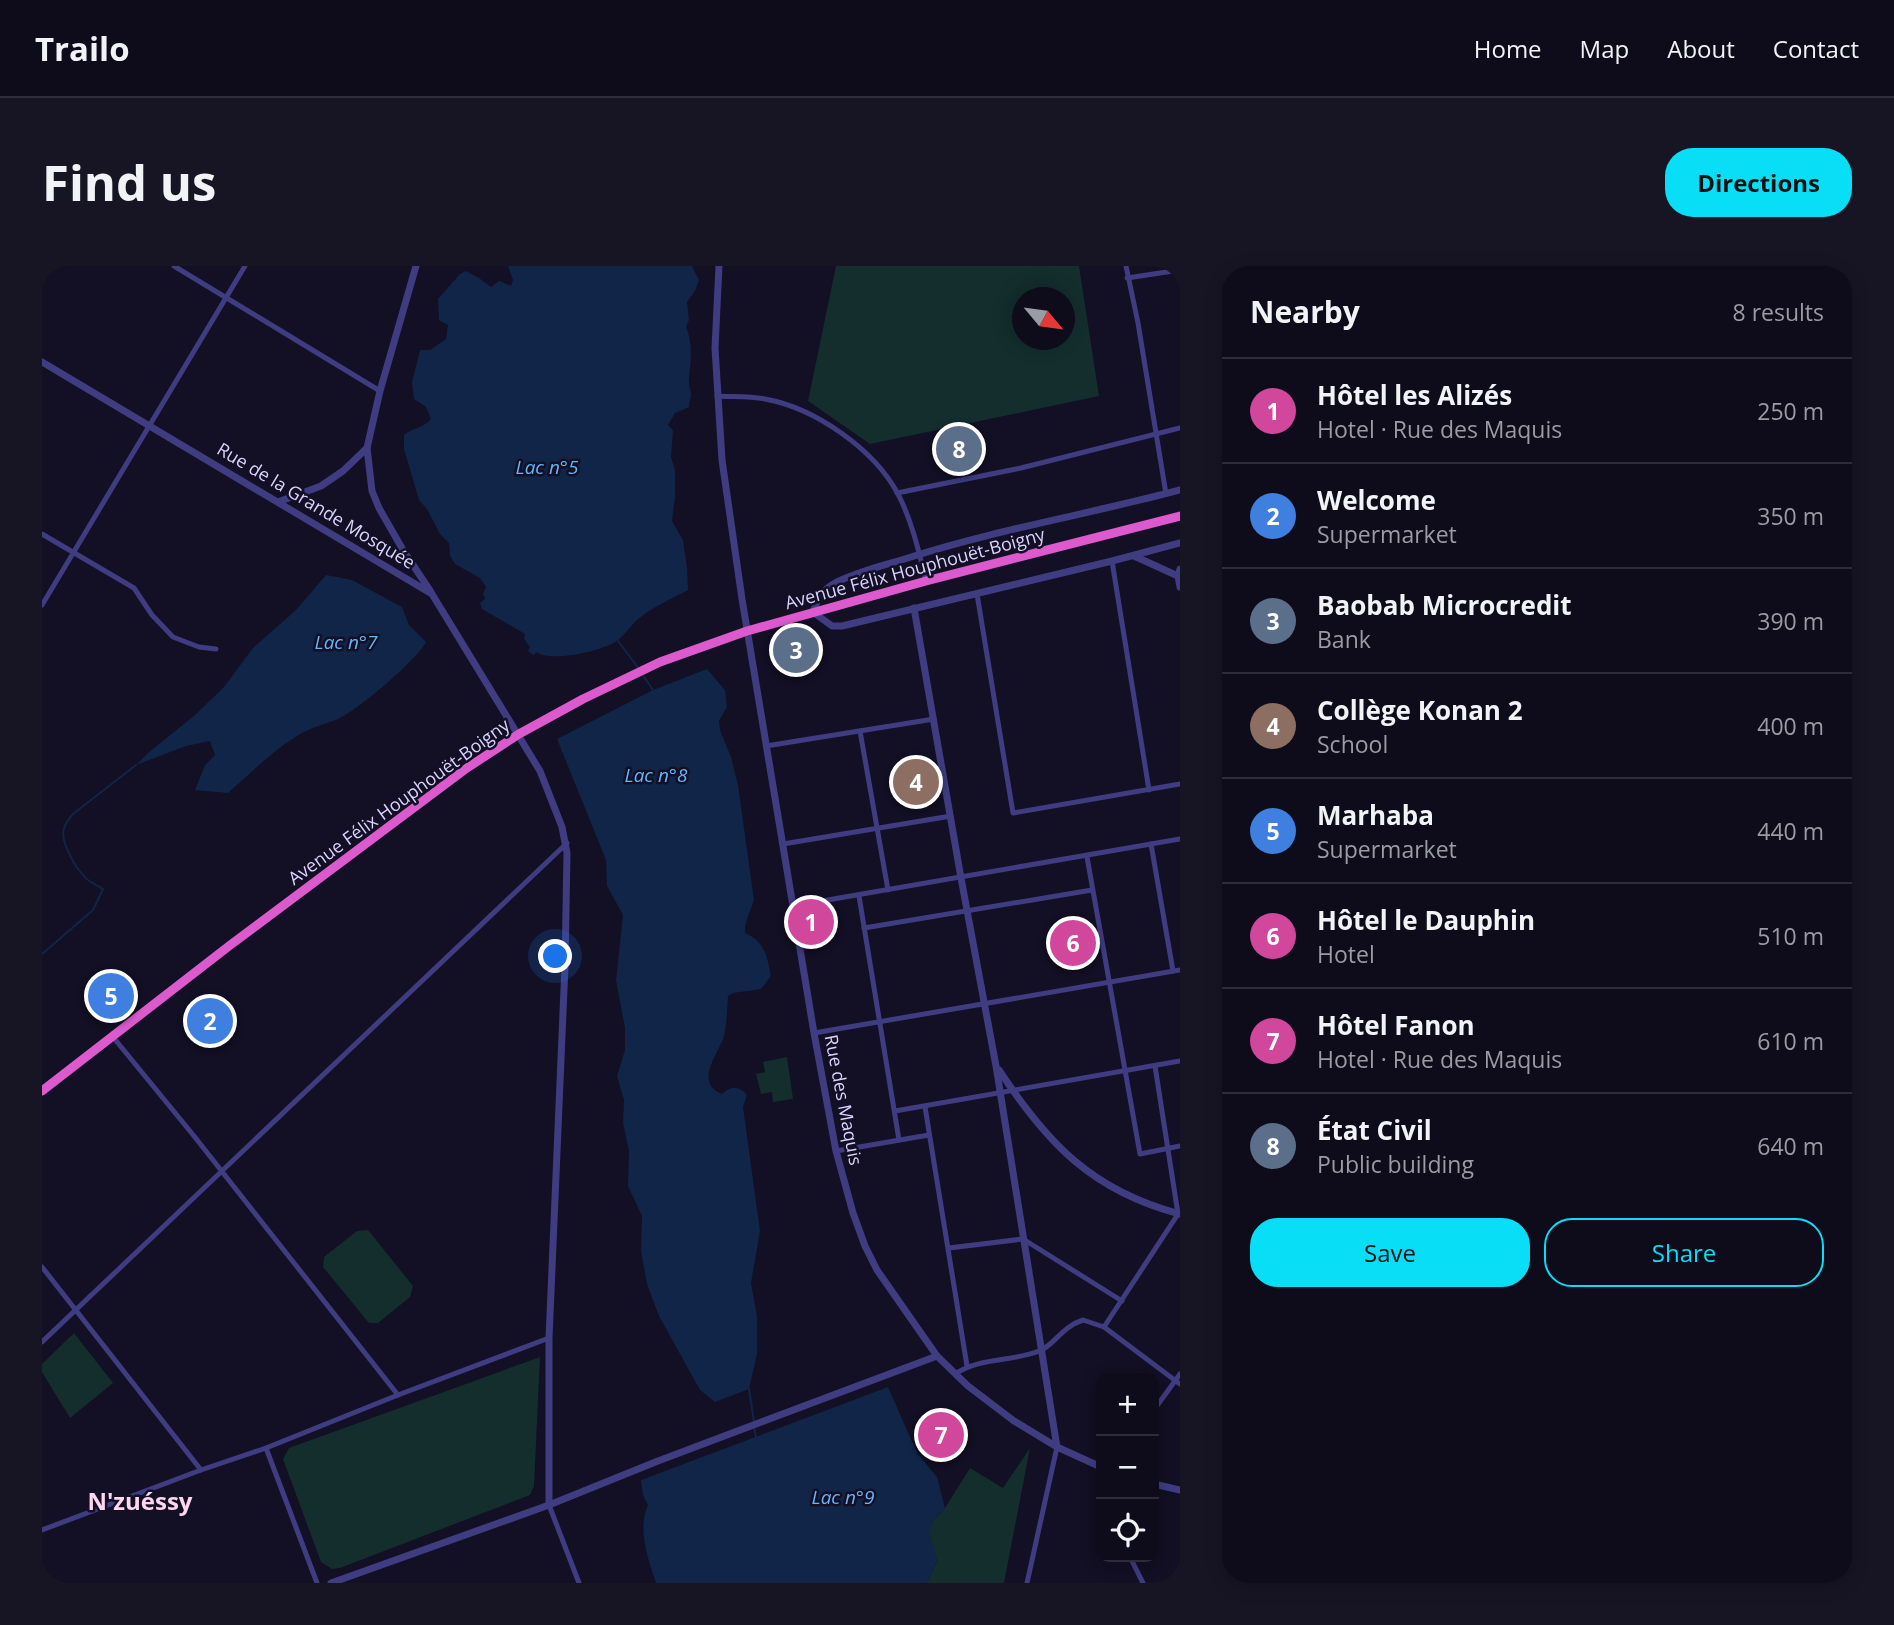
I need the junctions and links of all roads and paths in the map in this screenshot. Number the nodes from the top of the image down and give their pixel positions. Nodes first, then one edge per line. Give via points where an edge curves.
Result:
1 (174, 266) edge
2 (245, 266) edge
3 (416, 266) edge
4 (719, 266) edge
5 (1126, 266) edge
6 (1180, 270) edge
7 (1127, 278) junction
8 (226, 298) junction
9 (42, 362) edge
10 (380, 391) junction
11 (716, 396) junction
12 (149, 426) junction
13 (1180, 428) edge
14 (1157, 433) junction
15 (367, 448) junction
16 (1180, 491) edge
17 (897, 493) junction
18 (1166, 494) junction
19 (278, 502) junction
20 (1180, 516) edge
21 (42, 534) edge
22 (1180, 543) edge
23 (74, 551) junction
24 (919, 554) junction
25 (1133, 556) junction
26 (1112, 561) junction
27 (1179, 572) edge
28 (926, 581) junction
29 (1180, 587) edge
30 (432, 594) junction
31 (976, 594) junction
32 (42, 605) edge
33 (914, 608) junction
34 (813, 612) junction
35 (747, 631) junction
36 (216, 649) dead end
37 (934, 719) junction
38 (860, 731) junction
39 (519, 734) junction
40 (766, 746) junction
41 (1180, 784) edge
42 (1149, 790) junction
43 (951, 816) junction
44 (878, 828) junction
45 (1180, 839) edge
46 (567, 843) junction
47 (783, 844) junction
48 (1151, 844) junction
49 (1087, 857) junction
50 (961, 877) junction
51 (888, 890) junction
52 (1092, 890) junction
53 (859, 896) junction
54 (793, 906) junction
55 (967, 910) junction
56 (864, 928) junction
57 (1180, 970) edge
58 (1172, 971) junction
59 (1110, 982) junction
60 (984, 1005) junction
61 (881, 1021) junction
62 (814, 1033) junction
63 (113, 1037) junction
64 (1180, 1061) edge
65 (996, 1066) junction
66 (1155, 1066) junction
67 (1124, 1071) junction
68 (42, 1091) edge
69 (1013, 1091) junction
70 (1000, 1094) junction
71 (925, 1107) junction
72 (895, 1111) junction
73 (929, 1135) junction
74 (899, 1140) junction
75 (1180, 1146) edge
76 (1168, 1148) junction
77 (836, 1151) junction
78 (222, 1171) junction
79 (1179, 1214) edge
80 (1023, 1239) junction
81 (949, 1248) junction
82 (42, 1267) edge
83 (1122, 1301) junction
84 (76, 1310) junction
85 (1104, 1327) junction
86 (549, 1338) junction
87 (42, 1342) edge
88 (1042, 1351) junction
89 (937, 1356) junction
90 (967, 1366) junction
91 (955, 1374) junction
92 (1180, 1374) edge
93 (1177, 1382) edge
94 (398, 1395) junction
95 (1159, 1404) edge
96 (1057, 1447) junction
97 (266, 1448) junction
98 (1096, 1465) edge
99 (201, 1470) junction
100 (1159, 1485) edge
101 (1180, 1490) edge
102 (550, 1505) junction
103 (42, 1530) edge
104 (1132, 1562) edge
105 (42, 1575) edge
106 (45, 1583) edge
107 (317, 1583) edge
108 (331, 1583) edge
109 (579, 1583) edge
110 (1027, 1583) edge
111 (1143, 1583) edge

1 - 8 street
2 - 8 street
3 - 10 street
4 - 11 street, Rue des Maquis
5 - 7 street
6 - 7 street
7 - 14 street
8 - 10 street
8 - 12 street
9 - 12 street, Rue de la Grande Mosquée
10 - 15 street
11 - 17 street via 762,398 818,418 865,454
11 - 35 street, Rue des Maquis
12 - 19 street, Rue de la Grande Mosquée
12 - 23 street
13 - 14 street
14 - 17 street via 1021,468
14 - 18 street
15 - 19 street via 321,486
15 - 30 street via 372,491 379,508
16 - 18 street
17 - 24 street
18 - 24 street
19 - 30 street, Rue de la Grande Mosquée
20 - 28 highway, Avenue Félix Houphouët-Boigny
21 - 23 street
22 - 25 street
23 - 32 street
23 - 36 street via 134,588 173,637
24 - 28 street
24 - 34 street via 835,583 821,594
25 - 26 street
25 - 27 street
26 - 31 street
26 - 42 street
27 - 29 street
28 - 34 highway, Avenue Félix Houphouët-Boigny
30 - 39 street, Rue de la Grande Mosquée
31 - 33 street
31 - 42 street via 1013,813
33 - 34 street via 837,626
33 - 37 street
34 - 35 highway, Avenue Félix Houphouët-Boigny
35 - 39 highway, Avenue Félix Houphouët-Boigny via 660,662
35 - 40 street, Rue des Maquis
37 - 38 street
37 - 43 street
38 - 40 street
38 - 44 street
39 - 46 street, Rue de la Grande Mosquée via 540,771
39 - 63 highway, Avenue Félix Houphouët-Boigny via 389,825
40 - 47 street, Rue des Maquis
41 - 42 street
43 - 44 street
43 - 50 street
44 - 47 street
44 - 51 street
45 - 48 street
46 - 78 street
46 - 86 street
47 - 54 street, Rue des Maquis
48 - 49 street
48 - 58 street
49 - 50 street
49 - 52 street
50 - 51 street
50 - 55 street
51 - 53 street
52 - 55 street
52 - 59 street
53 - 54 street
53 - 56 street
54 - 62 street, Rue des Maquis
55 - 56 street
55 - 60 street
56 - 61 street
57 - 58 street
58 - 59 street
59 - 60 street
59 - 67 street
60 - 61 street
60 - 65 street
61 - 62 street
61 - 72 street
62 - 77 street, Rue des Maquis
63 - 68 highway, Avenue Félix Houphouët-Boigny
63 - 78 street
64 - 66 street
65 - 69 street
65 - 70 street
66 - 67 street
66 - 76 street
67 - 69 street
67 - 76 street via 1140,1154
69 - 70 street
69 - 79 street via 1058,1148 1079,1166 1121,1192
70 - 71 street
70 - 80 street
71 - 72 street
71 - 73 street
72 - 74 street
73 - 74 street
73 - 81 street
74 - 77 street
75 - 76 street
76 - 79 street
77 - 89 street, Rue des Maquis via 865,1246
78 - 84 street
78 - 94 street
79 - 83 street
80 - 81 street
80 - 83 street
80 - 88 street
81 - 90 street
82 - 84 street
83 - 85 street
84 - 87 street
84 - 99 street
85 - 88 street via 1083,1320 1074,1323
85 - 93 street
86 - 94 street
86 - 102 street
88 - 90 street
88 - 96 street
89 - 91 street, Rue des Maquis
89 - 102 street
90 - 91 street
91 - 96 street, Rue des Maquis via 1004,1414
92 - 93 street
93 - 95 street
94 - 97 street
96 - 98 street, Rue des Maquis
96 - 110 street
97 - 99 street
97 - 107 street
99 - 103 street
100 - 101 street
102 - 108 street
102 - 109 street
104 - 111 street
105 - 106 street

